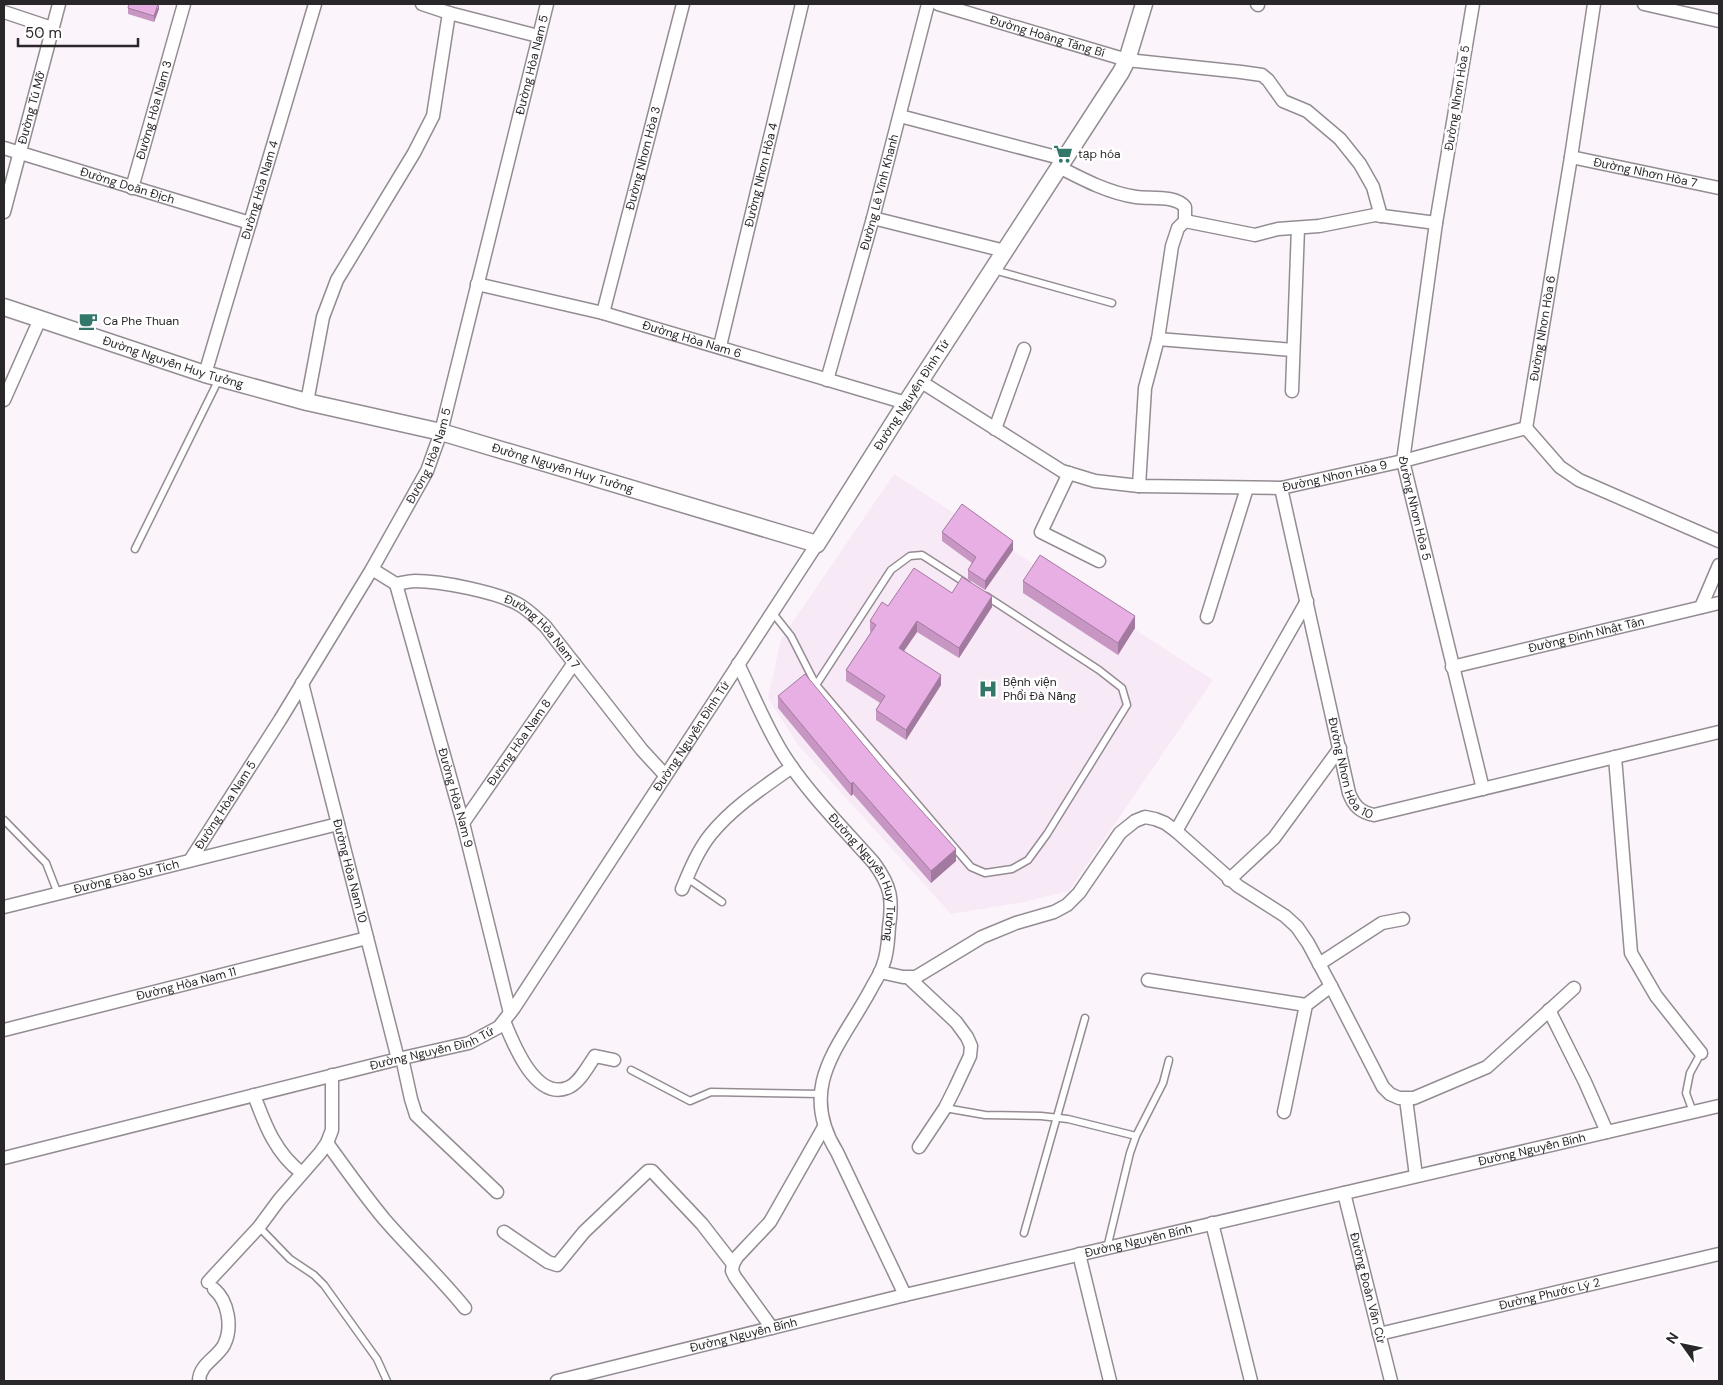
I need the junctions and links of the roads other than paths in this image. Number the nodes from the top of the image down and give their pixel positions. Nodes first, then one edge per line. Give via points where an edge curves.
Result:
1 (59, 4) edge
2 (184, 4) edge
3 (315, 4) edge
4 (422, 4) edge
5 (546, 4) edge
6 (683, 4) edge
7 (802, 4) edge
8 (928, 4) edge
9 (938, 4) edge
10 (1144, 4) edge
11 (1473, 4) edge
12 (1594, 4) edge
13 (1644, 4) edge
14 (4, 12) edge
15 (449, 13) junction
16 (1719, 20) edge
17 (52, 28) junction
18 (538, 36) junction
19 (1127, 60) junction
20 (900, 116) junction
21 (4, 148) edge
22 (19, 153) junction
23 (1571, 157) junction
24 (1062, 163) junction
25 (132, 188) junction
26 (1719, 188) edge
27 (4, 212) edge
28 (1381, 216) junction
29 (873, 218) junction
30 (1185, 221) junction
31 (250, 223) junction
32 (1436, 223) junction
33 (1298, 228) junction
34 (1005, 251) junction
35 (993, 270) junction
36 (477, 284) junction
37 (1112, 303) dead end
38 (4, 307) edge
39 (603, 313) junction
40 (40, 319) junction
41 (1158, 339) junction
42 (720, 346) junction
43 (1024, 348) dead end
44 (1293, 350) junction
45 (213, 376) junction
46 (827, 380) junction
47 (920, 382) junction
48 (1292, 391) dead end
49 (4, 400) edge
50 (307, 402) junction
51 (906, 402) junction
52 (1526, 428) junction
53 (995, 429) junction
54 (441, 432) junction
55 (1403, 462) junction
56 (1069, 473) junction
57 (1139, 486) junction
58 (1247, 488) junction
59 (1280, 488) junction
60 (1719, 541) edge
61 (817, 544) junction
62 (135, 549) dead end
63 (1099, 561) dead end
64 (1719, 565) edge
65 (372, 569) junction
66 (396, 584) junction
67 (970, 586) edge
68 (978, 591) edge
69 (1307, 601) junction
70 (1719, 603) edge
71 (1701, 607) junction
72 (772, 612) junction
73 (1207, 617) dead end
74 (574, 663) junction
75 (738, 664) junction
76 (1452, 667) junction
77 (302, 683) junction
78 (816, 685) junction
79 (1719, 732) edge
80 (1340, 748) junction
81 (1614, 757) junction
82 (792, 767) junction
83 (665, 775) junction
84 (1483, 789) junction
85 (4, 820) edge
86 (463, 823) junction
87 (338, 824) junction
88 (1176, 831) junction
89 (191, 859) junction
90 (1229, 880) junction
91 (684, 884) joint
92 (58, 894) junction
93 (722, 902) dead end
94 (4, 907) edge
95 (1403, 919) dead end
96 (367, 938) junction
97 (1320, 964) junction
98 (880, 972) junction
99 (909, 978) junction
100 (1148, 980) dead end
101 (1331, 986) junction
102 (1574, 988) dead end
103 (1306, 1005) junction
104 (1549, 1010) junction
105 (507, 1017) junction
106 (1085, 1018) dead end
107 (4, 1030) edge
108 (1701, 1053) joint
109 (400, 1058) junction
110 (614, 1060) dead end
111 (1169, 1060) dead end
112 (631, 1070) dead end
113 (332, 1075) junction
114 (820, 1094) junction
115 (254, 1095) junction
116 (1406, 1099) junction
117 (1719, 1106) edge
118 (945, 1108) junction
119 (1284, 1112) dead end
120 (1692, 1112) junction
121 (1056, 1117) junction
122 (824, 1127) junction
123 (1607, 1132) junction
124 (1136, 1136) junction
125 (327, 1143) junction
126 (919, 1147) dead end
127 (4, 1158) edge
128 (302, 1173) junction
129 (1416, 1176) junction
130 (497, 1192) dead end
131 (1344, 1193) junction
132 (1212, 1223) junction
133 (259, 1227) junction
134 (504, 1232) dead end
135 (1024, 1234) dead end
136 (1107, 1248) junction
137 (1079, 1254) junction
138 (1719, 1254) edge
139 (733, 1264) junction
140 (905, 1295) junction
141 (465, 1308) dead end
142 (772, 1328) junction
143 (1379, 1334) junction
144 (200, 1381) edge
145 (387, 1381) edge
146 (558, 1381) edge
147 (1110, 1381) edge
148 (1251, 1381) edge
149 (1391, 1381) edge

1 - 17 street, Đường Tú Mỡ
2 - 25 street, Đường Hòa Nam 3
3 - 31 street, Đường Hòa Nam 4
4 - 15 street
5 - 18 street, Đường Hòa Nam 5
6 - 39 street, Đường Nhơn Hòa 3
7 - 42 street, Đường Nhơn Hòa 4
8 - 20 street, Đường Lê Vĩnh Khanh
9 - 19 street, Đường Hoàng Tăng Bí
10 - 19 street, Đường Nguyễn Đình Tứ
11 - 32 street, Đường Nhơn Hòa 5
12 - 23 street, Đường Nhơn Hòa 6
13 - 16 street
14 - 17 street
15 - 18 street
15 - 50 street via 433,116 337,280 323,316
17 - 22 street, Đường Tú Mỡ
18 - 36 street, Đường Hòa Nam 5
19 - 24 street, Đường Nguyễn Đình Tứ
19 - 28 street, Đường Hoàng Tăng Bí via 1262,76 1283,101 1307,111 1340,139 1373,187
20 - 24 street
20 - 29 street, Đường Lê Vĩnh Khanh
21 - 22 street, Đường Doãn Địch
22 - 25 street, Đường Doãn Địch
22 - 27 street, Đường Tú Mỡ
23 - 26 street, Đường Nhơn Hòa 7
23 - 52 street, Đường Nhơn Hòa 6
24 - 30 street via 1090,183 1123,194 1179,203 1185,207
24 - 34 street, Đường Nguyễn Đình Tứ
25 - 31 street, Đường Doãn Địch
28 - 32 street
28 - 33 street
29 - 34 street
29 - 46 street, Đường Lê Vĩnh Khanh
30 - 33 street via 1255,234
30 - 41 street via 1178,228 1172,246
31 - 45 street, Đường Hòa Nam 4
32 - 55 street, Đường Nhơn Hòa 5
33 - 44 street
34 - 35 street, Đường Nguyễn Đình Tứ
35 - 37 lane
35 - 47 street, Đường Nguyễn Đình Tứ
36 - 39 street, Đường Hòa Nam 6
36 - 54 street, Đường Hòa Nam 5
38 - 40 street, Đường Nguyễn Huy Tưởng
39 - 42 street, Đường Hòa Nam 6
40 - 45 street, Đường Nguyễn Huy Tưởng
40 - 49 street
41 - 44 street
41 - 57 street via 1145,388
42 - 46 street, Đường Hòa Nam 6
43 - 53 street
44 - 48 street
45 - 50 street, Đường Nguyễn Huy Tưởng
45 - 62 lane
46 - 51 street, Đường Hòa Nam 6
47 - 51 street, Đường Nguyễn Đình Tứ
47 - 53 street, Đường Nhơn Hòa 9
50 - 54 street, Đường Nguyễn Huy Tưởng
51 - 61 street, Đường Nguyễn Đình Tứ
52 - 55 street, Đường Nhơn Hòa 9
52 - 60 street via 1560,468 1579,480
53 - 56 street, Đường Nhơn Hòa 9
54 - 61 street, Đường Nguyễn Huy Tưởng
54 - 65 street, Đường Hòa Nam 5 via 427,471
55 - 59 street, Đường Nhơn Hòa 9
55 - 76 street, Đường Nhơn Hòa 5
56 - 57 street, Đường Nhơn Hòa 9 via 1095,481
56 - 63 street via 1041,532
57 - 58 street, Đường Nhơn Hòa 9
58 - 59 street, Đường Nhơn Hòa 9
58 - 73 street
59 - 69 street, Đường Nhơn Hòa 10
61 - 72 street, Đường Nguyễn Đình Tứ
64 - 71 street
65 - 66 street
65 - 77 street, Đường Hòa Nam 5
66 - 74 street, Đường Hòa Nam 7 via 429,582 508,599 528,610 545,626
66 - 86 street, Đường Hòa Nam 9
67 - 78 lane via 922,554 910,556 891,570
68 - 78 lane via 1099,670 1122,688 1127,705 1028,860 1012,869 985,873 970,867
69 - 80 street, Đường Nhơn Hòa 10
69 - 88 street
70 - 71 street, Đường Đinh Nhật Tân
71 - 76 street, Đường Đinh Nhật Tân
72 - 75 street, Đường Nguyễn Đình Tứ
72 - 78 lane via 791,636
74 - 83 street, Đường Hòa Nam 7
74 - 86 street, Đường Hòa Nam 8
75 - 82 street, Đường Nguyễn Huy Tưởng via 770,732
75 - 83 street, Đường Nguyễn Đình Tứ
76 - 84 street, Đường Nhơn Hòa 5
77 - 87 street, Đường Hòa Nam 10
77 - 89 street, Đường Hòa Nam 5
79 - 81 street, Đường Nhơn Hòa 10
80 - 84 street, Đường Nhơn Hòa 10 via 1352,802 1366,813 1374,815
80 - 90 street via 1274,838
81 - 84 street, Đường Nhơn Hòa 10
81 - 108 street via 1631,953 1656,996
82 - 91 street via 746,800 711,834 693,862
82 - 98 street, Đường Nguyễn Huy Tưởng via 884,877 892,903
83 - 105 street, Đường Nguyễn Đình Tứ
85 - 92 lane via 46,863
86 - 105 street, Đường Hòa Nam 9
87 - 89 street, Đường Đào Sư Tích
87 - 96 street, Đường Hòa Nam 10
88 - 90 street
88 - 99 street via 1154,819 1145,817 1135,821 1120,833 1079,893 1066,905 982,937 916,977
89 - 92 street, Đường Đào Sư Tích
90 - 97 street via 1291,920
91 - 93 lane via 694,882
92 - 94 street, Đường Đào Sư Tích
95 - 97 street via 1382,923
96 - 107 street, Đường Hòa Nam 11
96 - 109 street, Đường Hòa Nam 10
97 - 101 street
98 - 99 street
98 - 114 street, Đường Nguyễn Huy Tưởng via 834,1049
99 - 118 street via 956,1022 971,1046 967,1065
100 - 103 street
101 - 103 street
101 - 116 street via 1383,1087 1390,1094
102 - 104 street
103 - 119 street
104 - 116 street via 1487,1067
104 - 123 street
105 - 109 street, Đường Nguyễn Đình Tứ via 499,1027 469,1043
105 - 110 street, Đường Hòa Nam 9 via 515,1048 529,1070 554,1089 573,1085 595,1056
106 - 121 lane
108 - 120 lane via 1690,1073 1686,1093
109 - 113 street, Đường Nguyễn Đình Tứ
109 - 130 street, Đường Hòa Nam 10 via 416,1115
111 - 124 lane via 1158,1095
112 - 114 lane via 690,1101 711,1092
113 - 115 street, Đường Nguyễn Đình Tứ
113 - 125 street via 332,1130
114 - 122 street, Đường Nguyễn Huy Tưởng
115 - 127 street, Đường Nguyễn Đình Tứ
115 - 128 street via 276,1145 286,1160
116 - 129 street
117 - 120 street, Đường Nguyễn Bính
118 - 121 lane via 985,1114
118 - 126 street
120 - 123 street, Đường Nguyễn Bính
121 - 124 lane
121 - 135 lane
122 - 139 street via 770,1222
122 - 140 street, Đường Nguyễn Huy Tưởng
123 - 129 street, Đường Nguyễn Bính
124 - 136 lane
125 - 128 street
125 - 141 street via 385,1219
128 - 133 street
129 - 131 street, Đường Nguyễn Bính
131 - 132 street, Đường Nguyễn Bính
131 - 143 street, Đường Đoàn Văn Cừ
132 - 136 street, Đường Nguyễn Bính
132 - 148 street
133 - 144 street via 211,1286 227,1309 226,1336 224,1344 199,1374
133 - 145 lane via 290,1259 328,1289 377,1359
134 - 139 street via 557,1265 584,1232 648,1171 652,1171 702,1224
136 - 137 street, Đường Nguyễn Bính
137 - 140 street, Đường Nguyễn Bính
137 - 147 street
138 - 143 street, Đường Phước Lý 2
139 - 142 street via 735,1277
140 - 142 street, Đường Nguyễn Bính
142 - 146 street, Đường Nguyễn Bính
143 - 149 street, Đường Đoàn Văn Cừ

